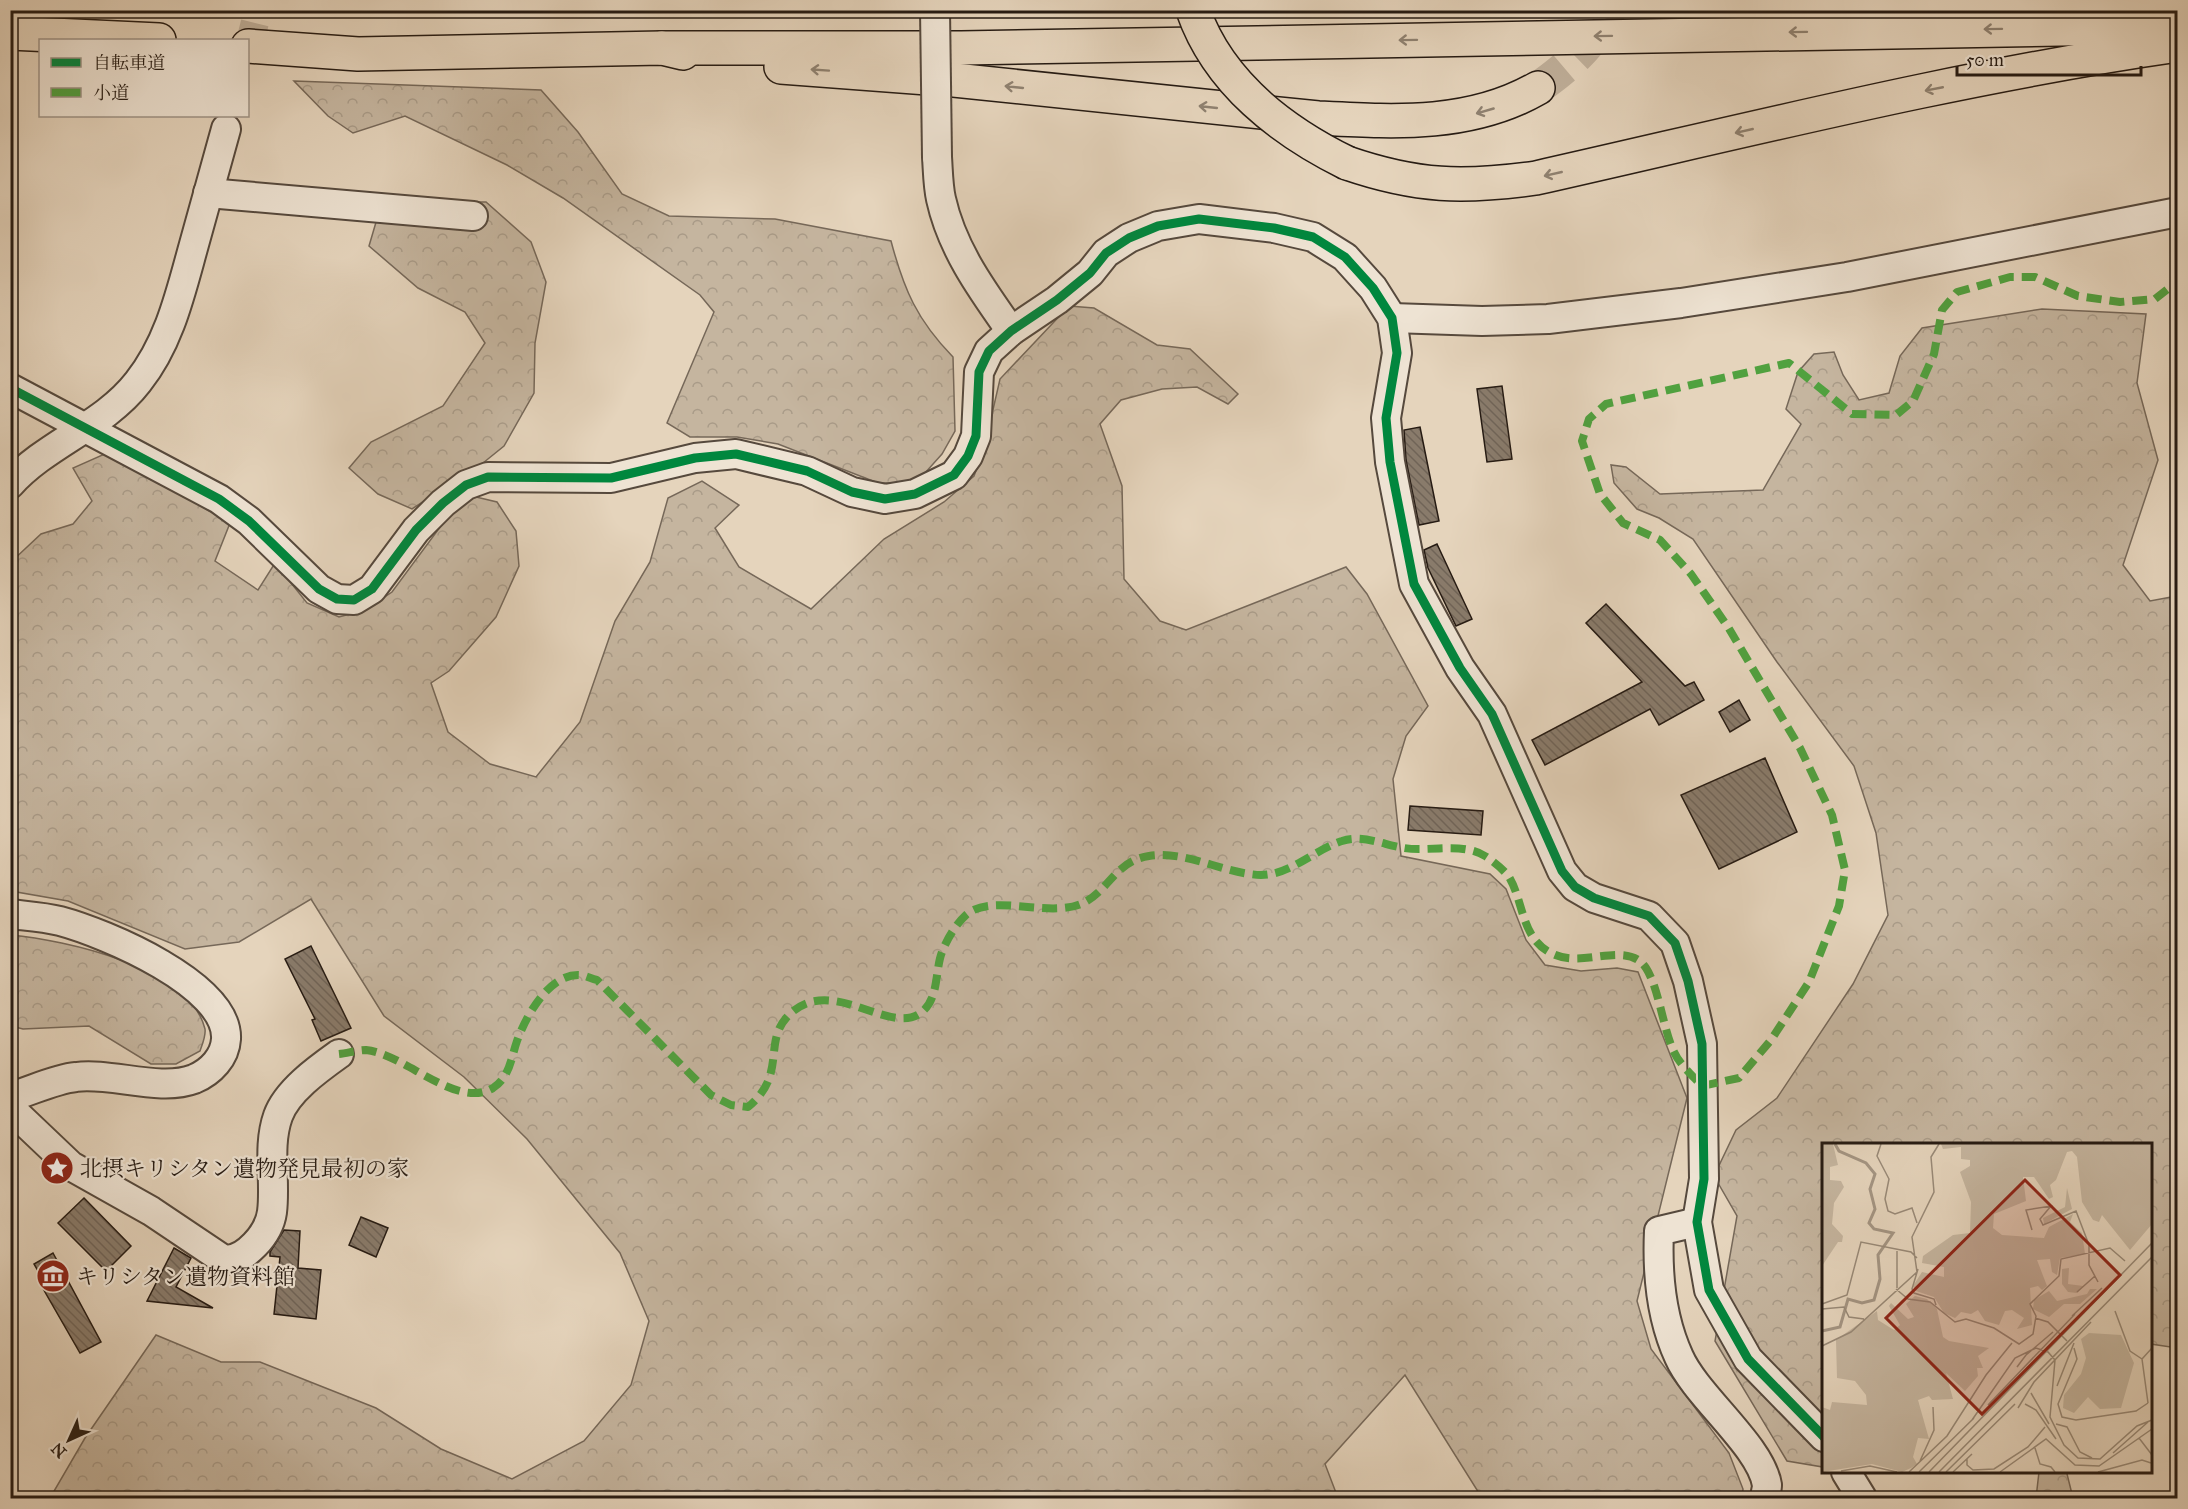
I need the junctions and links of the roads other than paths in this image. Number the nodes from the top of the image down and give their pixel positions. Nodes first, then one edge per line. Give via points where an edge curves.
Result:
1 (17, 10) edge
2 (936, 10) edge
3 (1192, 10) edge
4 (10, 11) edge
5 (2178, 27) edge
6 (10, 33) edge
7 (138, 39) edge
8 (2178, 45) edge
9 (249, 46) edge
10 (662, 48) junction
11 (1538, 88) tunnel mouth
12 (226, 129) dead end
13 (208, 193) junction
14 (2178, 212) edge
15 (473, 216) dead end
16 (1392, 318) junction
17 (1011, 331) junction
18 (10, 388) edge
19 (88, 428) junction
20 (10, 484) edge
21 (10, 914) edge
22 (339, 1054) dead end
23 (10, 1097) edge
24 (10, 1108) edge
25 (1697, 1222) junction
26 (1822, 1435) edge
27 (1847, 1473) edge
28 (1764, 1498) edge
29 (1862, 1498) edge

1 - 4 highway
2 - 17 street, bridge via 941,199 972,277
8 -> 3 highway, bridge via 2095,57 1933,90 1536,178 1494,184 1436,185 1389,177 1347,163 1307,143 1245,92 1217,57
5 -> 10 highway via 972,47
6 - 7 highway
9 - 10 highway via 358,54
11 -> 10 highway via 1514,102 1482,113 1447,120 1376,121 954,80 728,63
12 - 13 street
13 - 15 street
13 - 19 street via 170,330 138,383
14 - 16 street via 1847,277 1681,303 1548,319
16 - 17 street via 1373,288 1345,257 1313,237 1199,219 1158,226 1129,238 1106,253 1090,273 1057,300
16 - 25 street via 1397,353 1386,418 1390,462 1414,584 1460,668 1492,714 1562,871 1575,887 1594,898 1649,916 1675,943 1688,981 1702,1044 1704,1179
17 - 19 street via 989,351 979,372 976,436 968,456 954,475 915,495 885,499 852,492 807,471 736,454 695,458 611,478 488,477 466,485 443,503 416,530 372,590 354,600 337,599 319,589 249,521 219,499
18 - 19 street
19 - 20 street via 56,445
21 - 23 street via 60,921 168,967 214,1004 227,1027 226,1047 214,1068 193,1080 155,1083 76,1076
22 - 24 street via 287,1101 278,1116 271,1167 272,1214 253,1246 232,1260 224,1260 151,1211 71,1166
25 - 26 street via 1710,1290 1748,1359
25 - 28 street via 1659,1231 1658,1268 1666,1319 1679,1358 1754,1455 1767,1485
27 - 29 street

